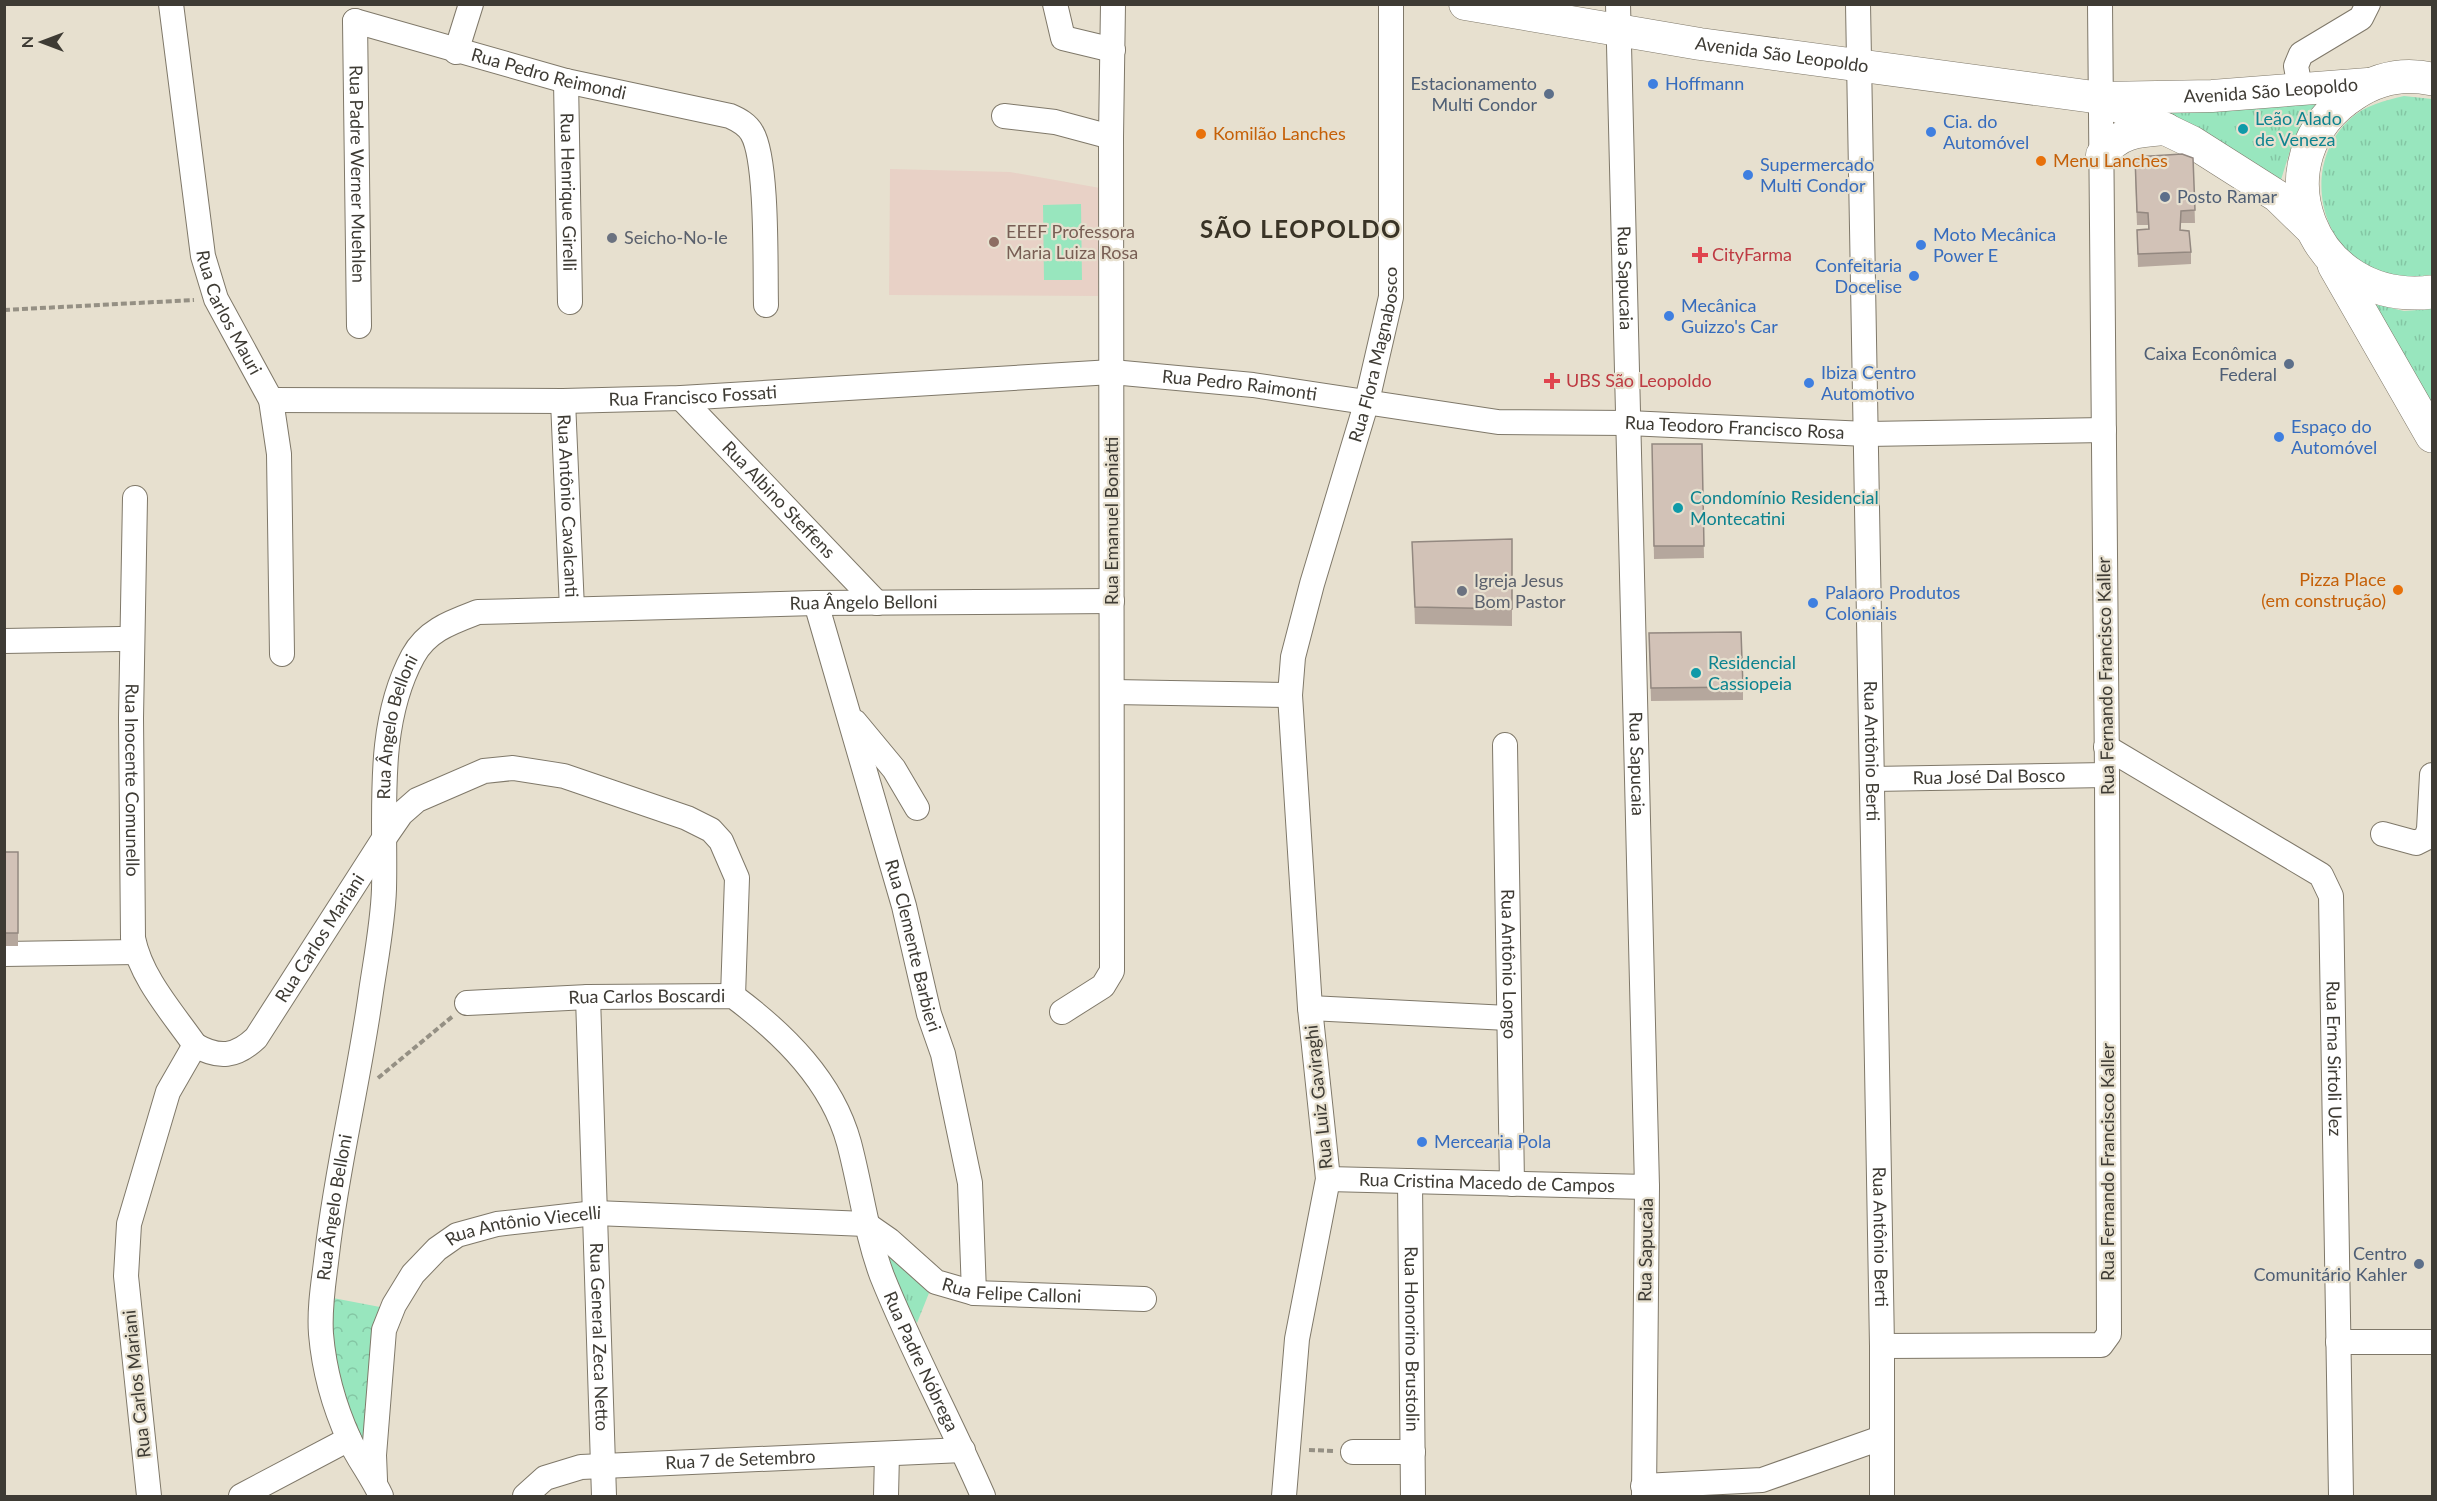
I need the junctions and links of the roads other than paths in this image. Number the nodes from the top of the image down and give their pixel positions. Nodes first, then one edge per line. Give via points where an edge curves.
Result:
1 (171, 4) edge
2 (471, 4) edge
3 (1055, 4) edge
4 (1113, 4) edge
5 (1391, 4) edge
6 (1465, 4) edge
7 (1858, 4) edge
8 (2100, 4) edge
9 (2368, 4) edge
10 (350, 13) edge
11 (1619, 18) edge
12 (1113, 50) junction
13 (456, 52) junction
14 (2433, 53) edge
15 (1859, 64) junction
16 (2433, 79) edge
17 (566, 81) junction
18 (2381, 81) junction
19 (2300, 88) junction
20 (2101, 98) junction
21 (1004, 116) dead end
22 (2166, 129) junction
23 (1111, 137) junction
24 (2102, 155) junction
25 (2312, 230) junction
26 (2331, 259) junction
27 (2433, 292) edge
28 (570, 302) dead end
29 (766, 305) dead end
30 (359, 326) dead end
31 (1112, 372) junction
32 (681, 398) junction
33 (272, 400) junction
34 (563, 401) junction
35 (1367, 401) junction
36 (1629, 423) junction
37 (2104, 430) junction
38 (1867, 434) junction
39 (2433, 436) edge
40 (135, 498) dead end
41 (1112, 601) junction
42 (816, 603) junction
43 (877, 603) junction
44 (572, 609) junction
45 (120, 639) dead end
46 (4, 641) edge
47 (282, 654) dead end
48 (1113, 692) junction
49 (1290, 695) junction
50 (850, 715) junction
51 (1505, 745) dead end
52 (2106, 747) junction
53 (2107, 775) junction
54 (2433, 775) edge
55 (1872, 779) junction
56 (917, 808) dead end
57 (2383, 834) dead end
58 (384, 840) junction
59 (135, 952) junction
60 (4, 954) edge
61 (733, 996) junction
62 (588, 997) junction
63 (467, 1004) road end
64 (1310, 1008) junction
65 (1062, 1012) dead end
66 (1508, 1018) junction
67 (195, 1045) junction
68 (1328, 1179) junction
69 (1410, 1181) junction
70 (1512, 1184) junction
71 (1647, 1187) junction
72 (595, 1213) junction
73 (866, 1224) junction
74 (974, 1293) junction
75 (1144, 1299) dead end
76 (2338, 1342) junction
77 (2433, 1342) edge
78 (1882, 1346) junction
79 (1881, 1438) junction
80 (349, 1439) junction
81 (963, 1450) junction
82 (1353, 1452) road end
83 (1413, 1452) junction
84 (886, 1454) junction
85 (604, 1465) junction
86 (378, 1490) edge
87 (1643, 1491) edge
88 (149, 1497) edge
89 (242, 1497) edge
90 (525, 1497) edge
91 (604, 1497) edge
92 (886, 1497) edge
93 (983, 1497) edge
94 (1284, 1497) edge
95 (1413, 1497) edge
96 (1882, 1497) edge
97 (2341, 1497) edge

1 - 33 street, Rua Carlos Mauri via 204,256 216,299
2 - 13 street
3 - 12 street via 1063,38
4 - 12 street, Rua Emanuel Boniatti
5 - 35 street, Rua Flora Magnabosco via 1391,297
6 - 11 main road, Avenida São Leopoldo
7 - 15 street, Rua Antônio Berti
8 - 20 street, Rua Fernando Francisco Kaller
9 - 19 street via 2361,18 2301,54 2296,66
10 - 13 street, Rua Pedro Reimondi
10 - 30 street, Rua Padre Werner Muehlen
11 - 15 main road, Avenida São Leopoldo
11 - 36 street, Rua Sapucaia
12 - 23 street, Rua Emanuel Boniatti
13 - 17 street, Rua Pedro Reimondi
14 - 18 highway
15 - 20 main road, Avenida São Leopoldo
15 - 38 street, Rua Antônio Berti
16 - 18 highway
17 - 28 street, Rua Henrique Girelli
17 - 29 street, Rua Pedro Reimondi via 730,116 744,123 753,134 762,176
18 - 19 main road, Avenida São Leopoldo
18 - 25 highway via 2339,103 2317,130 2305,162 2303,196
19 - 20 main road, Avenida São Leopoldo via 2212,96
20 - 22 main road, Avenida São Leopoldo
20 - 24 street, Rua Fernando Francisco Kaller
21 - 23 street via 1055,122
22 - 24 main road via 2125,134 2111,142
22 - 25 main road, Avenida São Leopoldo via 2277,196
23 - 31 street, Rua Emanuel Boniatti
24 - 37 street, Rua Fernando Francisco Kaller
25 - 26 highway
26 - 27 highway via 2353,278 2380,290 2410,295
26 - 39 highway
31 - 32 street, Rua Francisco Fossati
31 - 35 street, Rua Pedro Raimonti via 1253,385
31 - 41 street, Rua Emanuel Boniatti
32 - 34 street, Rua Francisco Fossati
32 - 43 street, Rua Albino Steffens
33 - 34 street, Rua Francisco Fossati
33 - 47 street, Rua Carlos Mauri via 279,454
34 - 44 street, Rua Antônio Cavalcanti
35 - 36 street, Rua Teodoro Francisco Rosa via 1498,422
35 - 49 street, Rua Flora Magnabosco via 1312,584 1293,657
36 - 38 street, Rua Teodoro Francisco Rosa
36 - 71 street, Rua Sapucaia
37 - 38 street, Rua Teodoro Francisco Rosa
37 - 52 street, Rua Fernando Francisco Kaller
38 - 55 street, Rua Antônio Berti
40 - 59 street, Rua Inocente Comunello via 131,718
41 - 43 street, Rua Ângelo Belloni
41 - 48 street, Rua Emanuel Boniatti
42 - 43 street, Rua Ângelo Belloni
42 - 44 street, Rua Ângelo Belloni
42 - 50 street, Rua Clemente Barbieri
44 - 58 street, Rua Ângelo Belloni via 478,612 441,626 424,641 413,656 397,698 384,795
45 - 46 street
48 - 49 street
48 - 65 street, Rua Emanuel Boniatti via 1112,970 1103,986
49 - 64 street, Rua Luiz Gaviraghi
50 - 56 street via 894,769
50 - 74 street, Rua Clemente Barbieri via 943,1054 970,1183
51 - 66 street, Rua Antônio Longo
52 - 53 street, Rua Fernando Francisco Kaller
52 - 76 street, Rua Erna Sirtoli Uez via 2321,875 2327,883 2331,896
53 - 55 street, Rua José Dal Bosco
53 - 78 street, Rua Fernando Francisco Kaller via 2109,1334 2101,1345
54 - 57 street via 2426,838 2416,843
55 - 78 street, Rua Antônio Berti
58 - 61 street, Rua Carlos Mariani via 401,814 417,800 483,771 513,768 564,777 687,818 711,830 721,841 737,878
58 - 67 street, Rua Carlos Mariani via 256,1038 243,1050 231,1054 216,1055
58 - 80 street, Rua Ângelo Belloni via 384,891 371,993 332,1216 321,1331 330,1384
59 - 60 street
59 - 67 street, Rua Inocente Comunello
61 - 62 street, Rua Carlos Boscardi
61 - 73 street, Rua Carlos Boscardi via 783,1038 819,1077 833,1100 849,1141
62 - 63 street, Rua Carlos Boscardi
62 - 72 street, Rua General Zeca Netto
64 - 66 street
64 - 68 street, Rua Luiz Gaviraghi
66 - 70 street, Rua Antônio Longo
67 - 88 street, Rua Carlos Mariani via 178,1071 157,1121 126,1244
68 - 69 street, Rua Cristina Macedo de Campos
68 - 94 street, Rua Luiz Gaviraghi via 1297,1339
69 - 70 street, Rua Cristina Macedo de Campos
69 - 83 street, Rua Honorino Brustolin
70 - 71 street, Rua Cristina Macedo de Campos
71 - 87 street, Rua Sapucaia
72 - 73 street, Rua Antônio Viecelli
72 - 85 street, Rua General Zeca Netto
72 - 86 street, Rua Antônio Viecelli via 497,1224 457,1235 437,1249 413,1275 384,1330 374,1455
73 - 74 street, Rua Felipe Calloni via 936,1282
73 - 81 street, Rua Padre Nóbrega via 882,1276
74 - 75 street, Rua Felipe Calloni
76 - 77 street
76 - 97 street, Rua Erna Sirtoli Uez
78 - 79 street, Rua Antônio Berti
79 - 87 street via 1762,1480
79 - 96 street, Rua Antônio Berti
80 - 86 street, Rua Ângelo Belloni
80 - 89 street
81 - 84 street, Rua 7 de Setembro
81 - 93 street, Rua Padre Nóbrega
82 - 83 street
83 - 95 street, Rua Honorino Brustolin
84 - 85 street, Rua 7 de Setembro
84 - 92 street
85 - 90 street, Rua 7 de Setembro via 565,1470 545,1478
85 - 91 street, Rua General Zeca Netto

